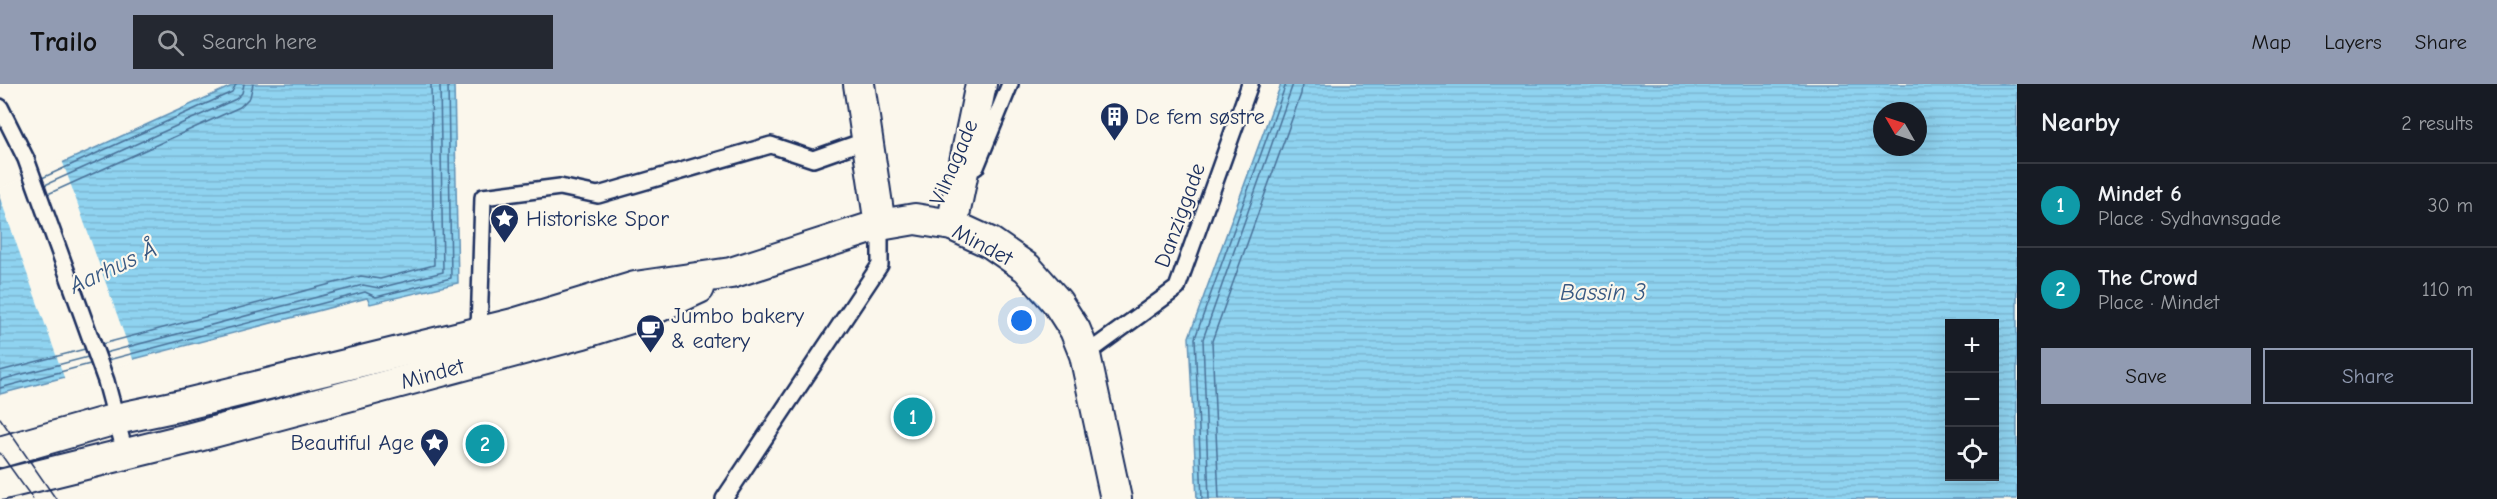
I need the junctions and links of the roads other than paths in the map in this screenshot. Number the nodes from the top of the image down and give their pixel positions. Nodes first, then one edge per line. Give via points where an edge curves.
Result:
1 (859, 84) edge
2 (981, 84) edge
3 (1010, 84) edge
4 (1250, 84) edge
5 (0, 107) edge
6 (0, 124) edge
7 (16, 136) junction
8 (867, 140) junction
9 (880, 225) junction
10 (951, 225) junction
11 (731, 273) junction
12 (478, 332) junction
13 (1085, 355) junction
14 (116, 419) junction
15 (0, 452) edge
16 (125, 452) junction
17 (0, 485) edge
18 (724, 499) edge
19 (1116, 499) edge

1 - 8 street
2 - 10 street
3 - 10 lane, Vilnagade
4 - 13 lane, Danziggade via 1177,288
5 - 7 lane
6 - 7 lane
7 - 14 lane via 106,381
8 - 9 street
8 - 12 lane via 813,159 771,145 598,195 560,187 483,197
9 - 10 street, Mindet via 915,219
9 - 11 street, Mindet
9 - 18 lane via 880,265
10 - 13 street, Mindet via 991,243 1027,268 1063,311
11 - 12 street, Mindet via 635,287
11 - 16 street, Mindet via 643,314 583,333
12 - 14 street, Mindet
13 - 19 street, Mindet
14 - 15 street, Mindet
14 - 16 lane
16 - 17 street, Mindet

